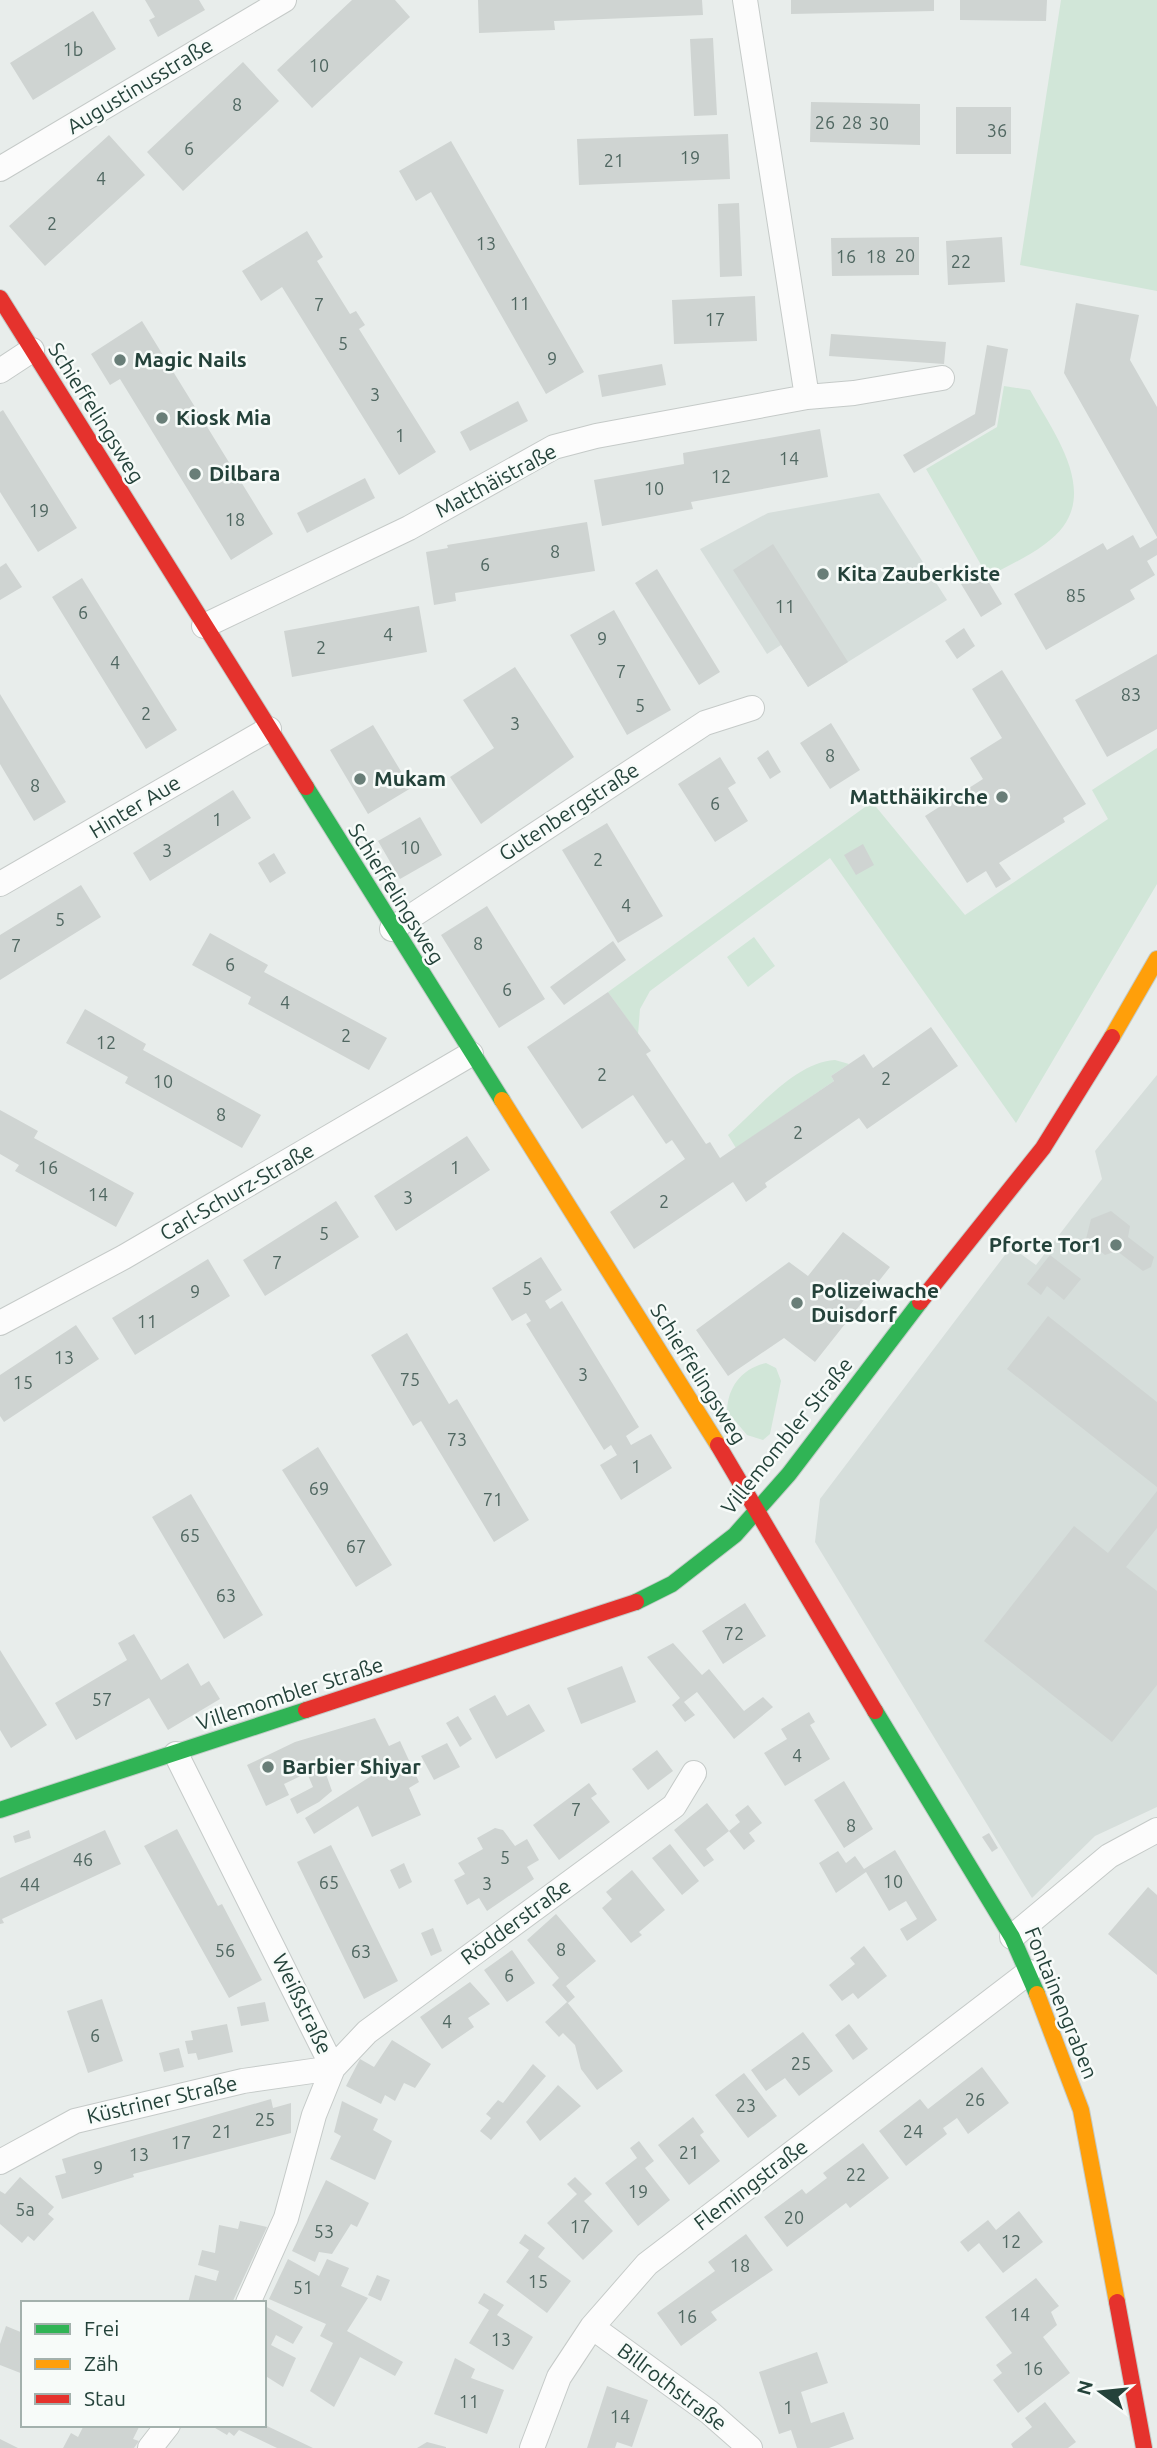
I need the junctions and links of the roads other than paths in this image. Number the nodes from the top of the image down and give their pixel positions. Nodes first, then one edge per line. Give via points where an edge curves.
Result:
1 (745, 0) edge
2 (281, 1) edge
3 (0, 169) edge
4 (0, 298) edge
5 (32, 350) junction
6 (0, 371) edge
7 (942, 378) dead end
8 (807, 397) junction
9 (204, 625) junction
10 (752, 708) dead end
11 (269, 729) junction
12 (0, 884) edge
13 (392, 929) junction
14 (1157, 959) edge
15 (471, 1054) junction
16 (0, 1323) edge
17 (759, 1511) junction
18 (177, 1754) junction
19 (694, 1773) dead end
20 (0, 1810) edge
21 (1157, 1830) edge
22 (1012, 1937) junction
23 (1029, 1972) junction
24 (333, 2067) junction
25 (0, 2162) edge
26 (249, 2301) edge
27 (592, 2327) junction
28 (166, 2427) edge
29 (150, 2448) edge
30 (531, 2448) edge
31 (750, 2448) edge
32 (1144, 2448) edge

1 - 8 street
2 - 3 street, Augustinusstraße
4 - 5 street, Schieffelingsweg
5 - 6 street
5 - 9 street, Schieffelingsweg
7 - 8 street, Matthäistraße
8 - 9 street, Matthäistraße via 554,447 409,528
9 - 11 street, Schieffelingsweg
10 - 13 street, Gutenbergstraße via 705,723
11 - 12 street, Hinter Aue
11 - 13 street, Schieffelingsweg
13 - 15 street, Schieffelingsweg
14 - 17 street, Villemombler Straße via 1043,1148
15 - 16 street, Carl-Schurz-Straße via 136,1251
15 - 17 street, Schieffelingsweg
17 - 18 street, Villemombler Straße via 701,1567 670,1589
17 - 22 street, Fontainengraben
18 - 20 street, Villemombler Straße
18 - 24 street, Weißstraße
19 - 24 street, Rödderstraße via 674,1807 367,2032
21 - 22 street via 1109,1856
22 - 23 street, Fontainengraben
23 - 27 street, Flemingstraße via 647,2264
23 - 32 street, Fontainengraben via 1081,2110
24 - 25 street, Küstriner Straße via 243,2081 75,2121
24 - 26 street, Weißstraße via 314,2115 286,2218
27 - 30 street, Flemingstraße via 559,2377
27 - 31 street, Billrothstraße via 709,2412
28 - 29 street

